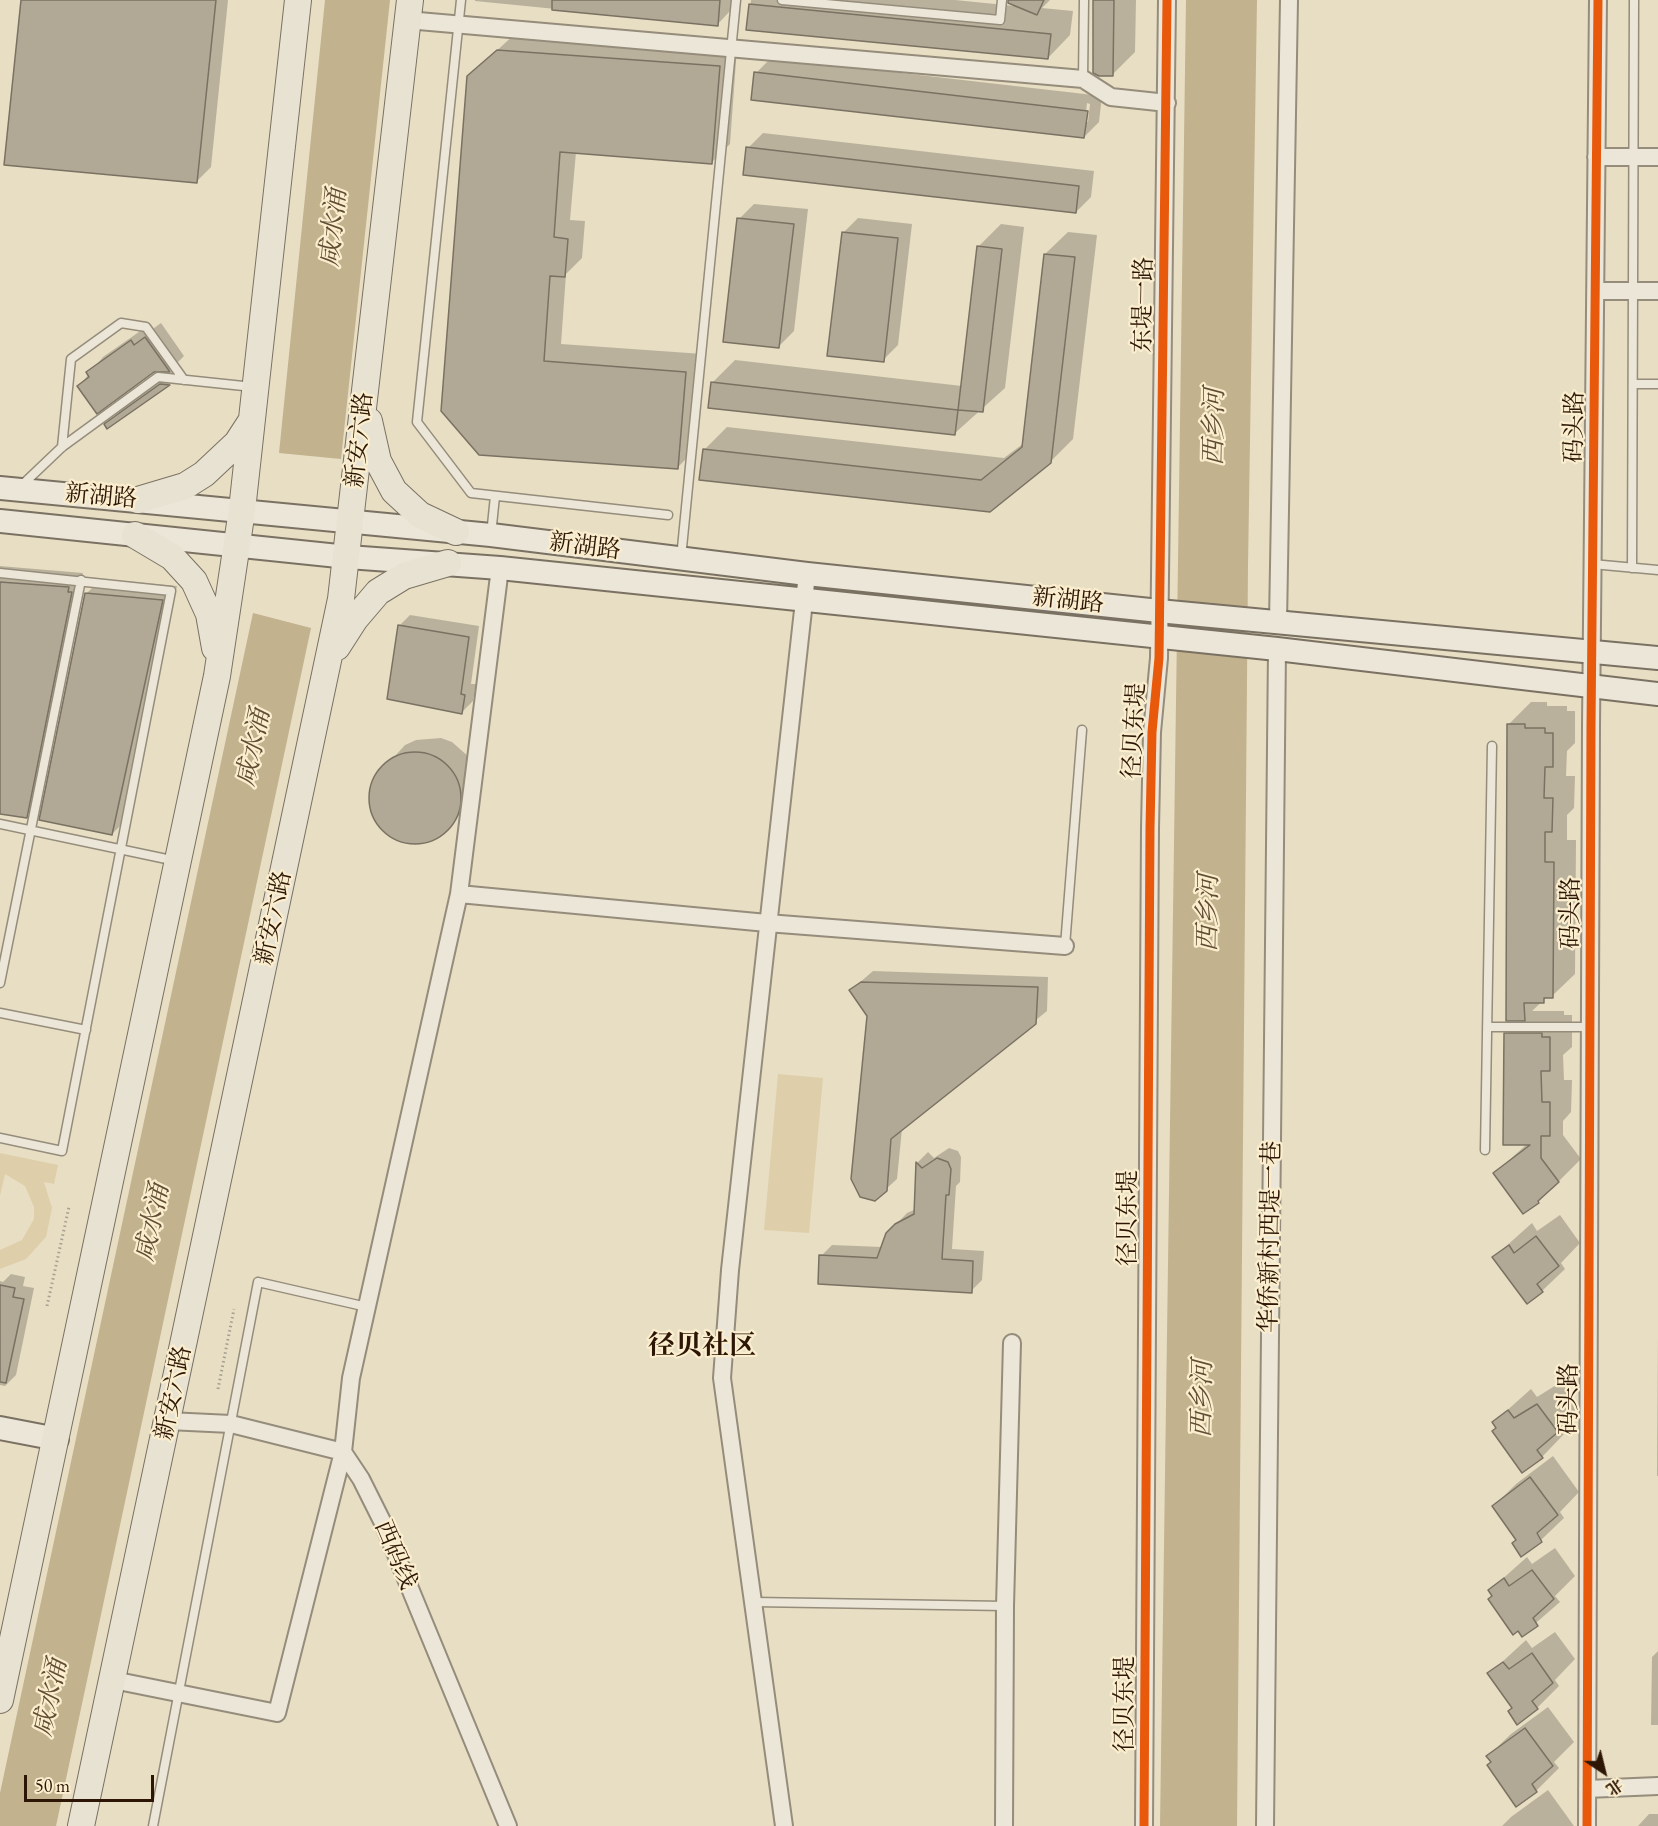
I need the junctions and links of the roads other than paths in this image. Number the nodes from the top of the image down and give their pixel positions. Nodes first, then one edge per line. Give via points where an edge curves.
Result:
1 (298, 0) edge
2 (461, 0) edge
3 (736, 0) edge
4 (782, 0) edge
5 (1002, 0) edge
6 (1084, 0) edge
7 (1167, 0) edge
8 (1289, 0) edge
9 (1598, 0) edge
10 (1634, 0) edge
11 (408, 10) edge
12 (458, 24) junction
13 (731, 48) junction
14 (1083, 79) junction
15 (1167, 104) junction
16 (1596, 157) junction
17 (1634, 157) junction
18 (1658, 157) edge
19 (1596, 291) junction
20 (1633, 291) junction
21 (1658, 291) edge
22 (184, 380) junction
23 (1633, 384) junction
24 (1658, 384) edge
25 (256, 388) junction
26 (365, 391) junction
27 (252, 420) junction
28 (62, 447) junction
29 (9, 489) edge
30 (495, 496) junction
31 (138, 500) junction
32 (242, 510) junction
33 (668, 515) dead end
34 (0, 521) edge
35 (352, 522) junction
36 (456, 532) junction
37 (135, 535) junction
38 (491, 536) junction
39 (237, 546) junction
40 (348, 557) junction
41 (681, 559) junction
42 (448, 563) junction
43 (1592, 564) junction
44 (500, 568) junction
45 (1632, 568) junction
46 (1658, 570) edge
47 (0, 573) edge
48 (807, 574) junction
49 (81, 580) junction
50 (805, 600) junction
51 (1164, 612) junction
52 (1271, 622) junction
53 (1164, 638) junction
54 (1271, 648) junction
55 (1592, 652) junction
56 (1658, 658) edge
57 (327, 665) junction
58 (217, 676) junction
59 (1591, 687) junction
60 (1658, 694) edge
61 (1082, 730) dead end
62 (1492, 746) dead end
63 (0, 824) edge
64 (30, 831) junction
65 (121, 850) junction
66 (178, 862) junction
67 (459, 894) junction
68 (767, 923) junction
69 (1065, 946) joint
70 (0, 983) edge
71 (0, 1013) edge
72 (1487, 1027) junction
73 (1590, 1027) junction
74 (86, 1030) junction
75 (0, 1138) edge
76 (1485, 1150) dead end
77 (367, 1307) junction
78 (1011, 1343) dead end
79 (168, 1421) junction
80 (231, 1424) junction
81 (0, 1428) edge
82 (57, 1439) junction
83 (343, 1452) junction
84 (754, 1602) junction
85 (1005, 1606) junction
86 (113, 1680) junction
87 (179, 1693) junction
88 (0, 1700) edge
89 (1658, 1786) edge
90 (1587, 1789) junction
91 (81, 1826) edge
92 (153, 1826) edge
93 (508, 1826) edge
94 (784, 1826) edge
95 (1004, 1826) edge
96 (1144, 1826) edge
97 (1265, 1826) edge
98 (1587, 1826) edge

1 - 25 main road
2 - 12 lane
3 - 13 lane
4 - 5 lane via 1000,20
6 - 14 lane
7 - 15 street, 东堤一路
8 - 52 street
9 - 16 street, 码头路
10 - 17 lane
11 - 12 street
11 - 26 main road, 新安六路
12 - 13 street
12 - 30 lane via 417,422 471,493
13 - 14 street
13 - 41 lane
14 - 15 street via 1111,97
15 - 51 street, 东堤一路
16 - 17 street
16 - 19 street, 码头路
17 - 18 street
17 - 20 lane
19 - 20 street
19 - 43 street, 码头路
20 - 21 street
20 - 23 lane
22 - 25 lane
22 - 28 lane via 158,377
22 - 28 lane via 146,327 121,323 70,358
23 - 24 lane
23 - 45 lane
25 - 27 main road
26 - 35 main road, 新安六路
26 - 36 main road via 371,433 385,478 406,505
27 - 31 main road via 237,443 204,474 185,486
27 - 32 main road
28 - 29 lane
29 - 31 main road, 新湖路
30 - 33 lane
30 - 38 lane
31 - 32 main road, 新湖路
32 - 35 main road, 新湖路
32 - 39 main road
34 - 37 main road, 新湖路
35 - 36 main road, 新湖路
35 - 40 main road, 新安六路
36 - 38 main road, 新湖路
37 - 39 main road, 新湖路
37 - 58 main road via 172,557 194,581 209,614
38 - 41 main road, 新湖路
39 - 40 main road, 新湖路
39 - 58 main road
40 - 42 main road, 新湖路
40 - 57 main road, 新安六路
41 - 48 main road, 新湖路
42 - 44 main road, 新湖路
42 - 57 main road via 404,576 378,592 355,619
43 - 45 lane
43 - 55 street, 码头路
44 - 50 main road, 新湖路
44 - 67 street
45 - 46 lane
47 - 49 lane
48 - 50 street
48 - 51 main road, 新湖路
49 - 64 lane
49 - 65 lane via 171,591
50 - 53 main road, 新湖路
50 - 68 street
51 - 52 main road, 新湖路
51 - 53 street, 径贝东堤
52 - 55 main road
53 - 54 main road, 新湖路
53 - 96 street, 径贝东堤 via 1152,732 1150,828
54 - 59 main road
54 - 97 street, 华侨新村西堤一巷
55 - 56 main road
55 - 59 street, 码头路
57 - 79 main road, 新安六路
58 - 66 main road
59 - 60 main road
59 - 73 street, 码头路
61 - 69 lane
62 - 72 lane
63 - 64 lane
64 - 65 lane
64 - 70 lane
65 - 66 lane
65 - 74 lane
66 - 82 main road
67 - 68 street
67 - 77 street
68 - 69 street
68 - 84 street via 722,1378
71 - 74 lane
72 - 73 lane
72 - 76 lane
73 - 90 street, 码头路
74 - 75 lane via 62,1151
77 - 80 lane via 258,1282
77 - 83 street via 351,1378
78 - 85 street
79 - 80 street
79 - 86 main road, 新安六路
80 - 83 street
80 - 87 lane
81 - 82 main road
82 - 88 main road
83 - 87 street via 277,1713
83 - 93 street, 西码线 via 383,1522
84 - 85 lane
84 - 94 street
85 - 95 street
86 - 87 street
86 - 91 main road, 新安六路
87 - 92 lane
89 - 90 street
90 - 98 street, 码头路

